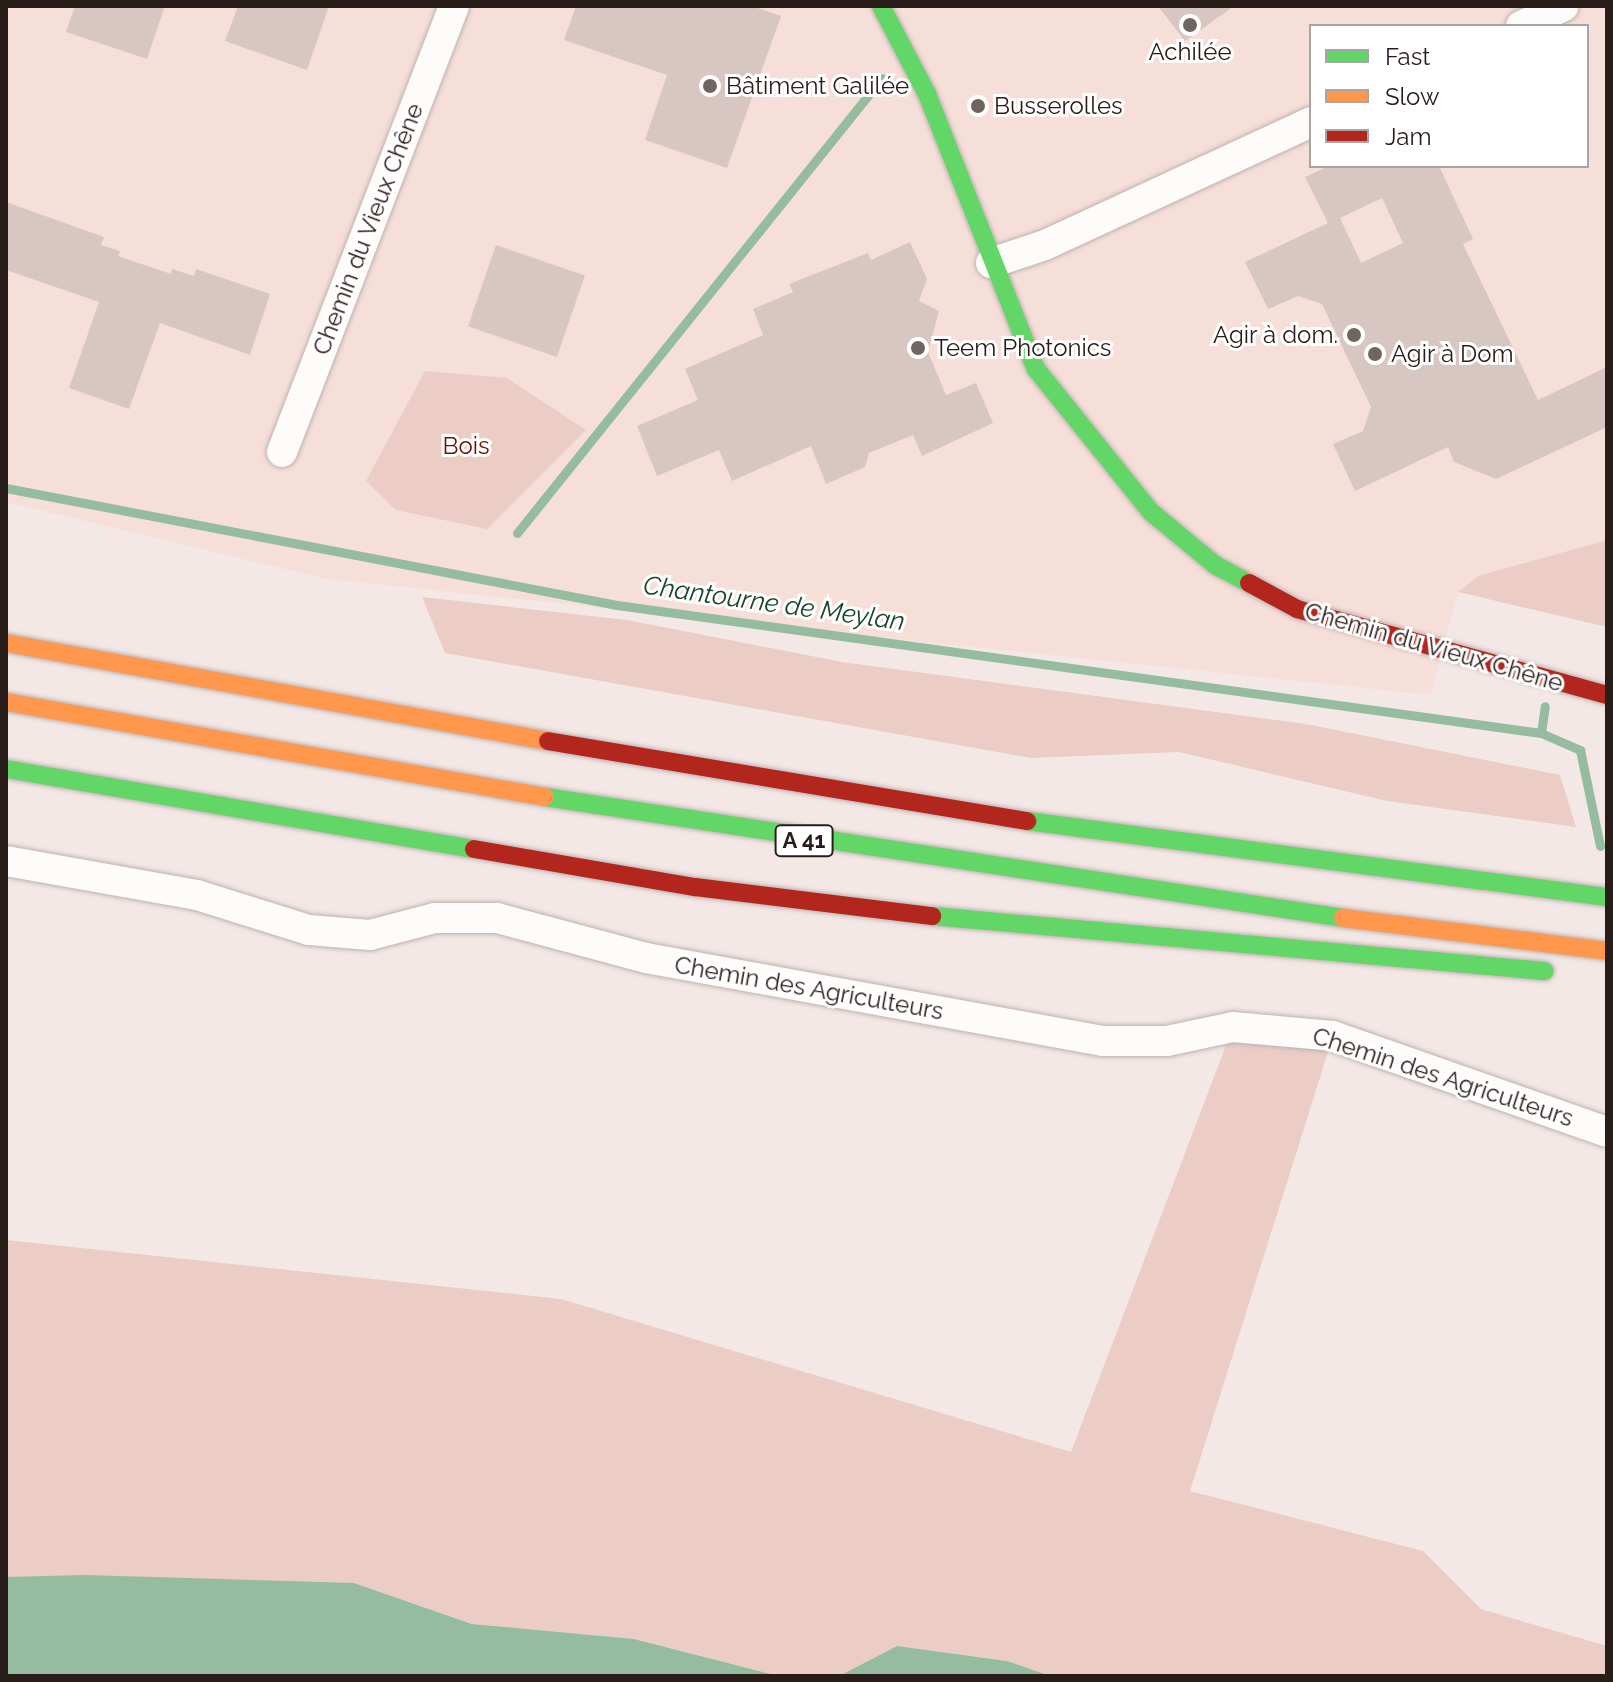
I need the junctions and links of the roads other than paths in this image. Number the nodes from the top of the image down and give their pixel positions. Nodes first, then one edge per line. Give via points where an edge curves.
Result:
1 (454, 6) edge
2 (881, 6) edge
3 (1564, 6) edge
4 (1525, 24) edge
5 (1309, 123) edge
6 (1010, 257) junction
7 (1055, 357) dead end
8 (1061, 394) junction
9 (282, 452) dead end
10 (6, 643) edge
11 (1607, 695) edge
12 (6, 702) edge
13 (6, 769) edge
14 (6, 861) edge
15 (1607, 897) edge
16 (1607, 951) edge
17 (1559, 973) dead end
18 (1607, 1132) edge

1 - 9 street, Chemin du Vieux Chêne
2 - 6 main road, Chemin du Vieux Chêne
3 - 4 street
5 - 6 street
6 - 8 main road, Chemin du Vieux Chêne via 1036,369
7 - 8 main road, Chemin du Vieux Chêne
8 - 11 main road, Chemin du Vieux Chêne via 1105,459 1151,512 1215,565 1252,587 1340,625
10 - 15 main road, A 41 via 388,714 1012,819
12 - 16 main road, A 41 via 741,831 1296,912
13 - 17 main road via 695,887 982,922
14 - 18 street, Chemin des Agriculteurs via 197,895 309,930 370,935 435,918 497,918 646,958 1102,1041 1167,1041 1233,1027 1309,1032

